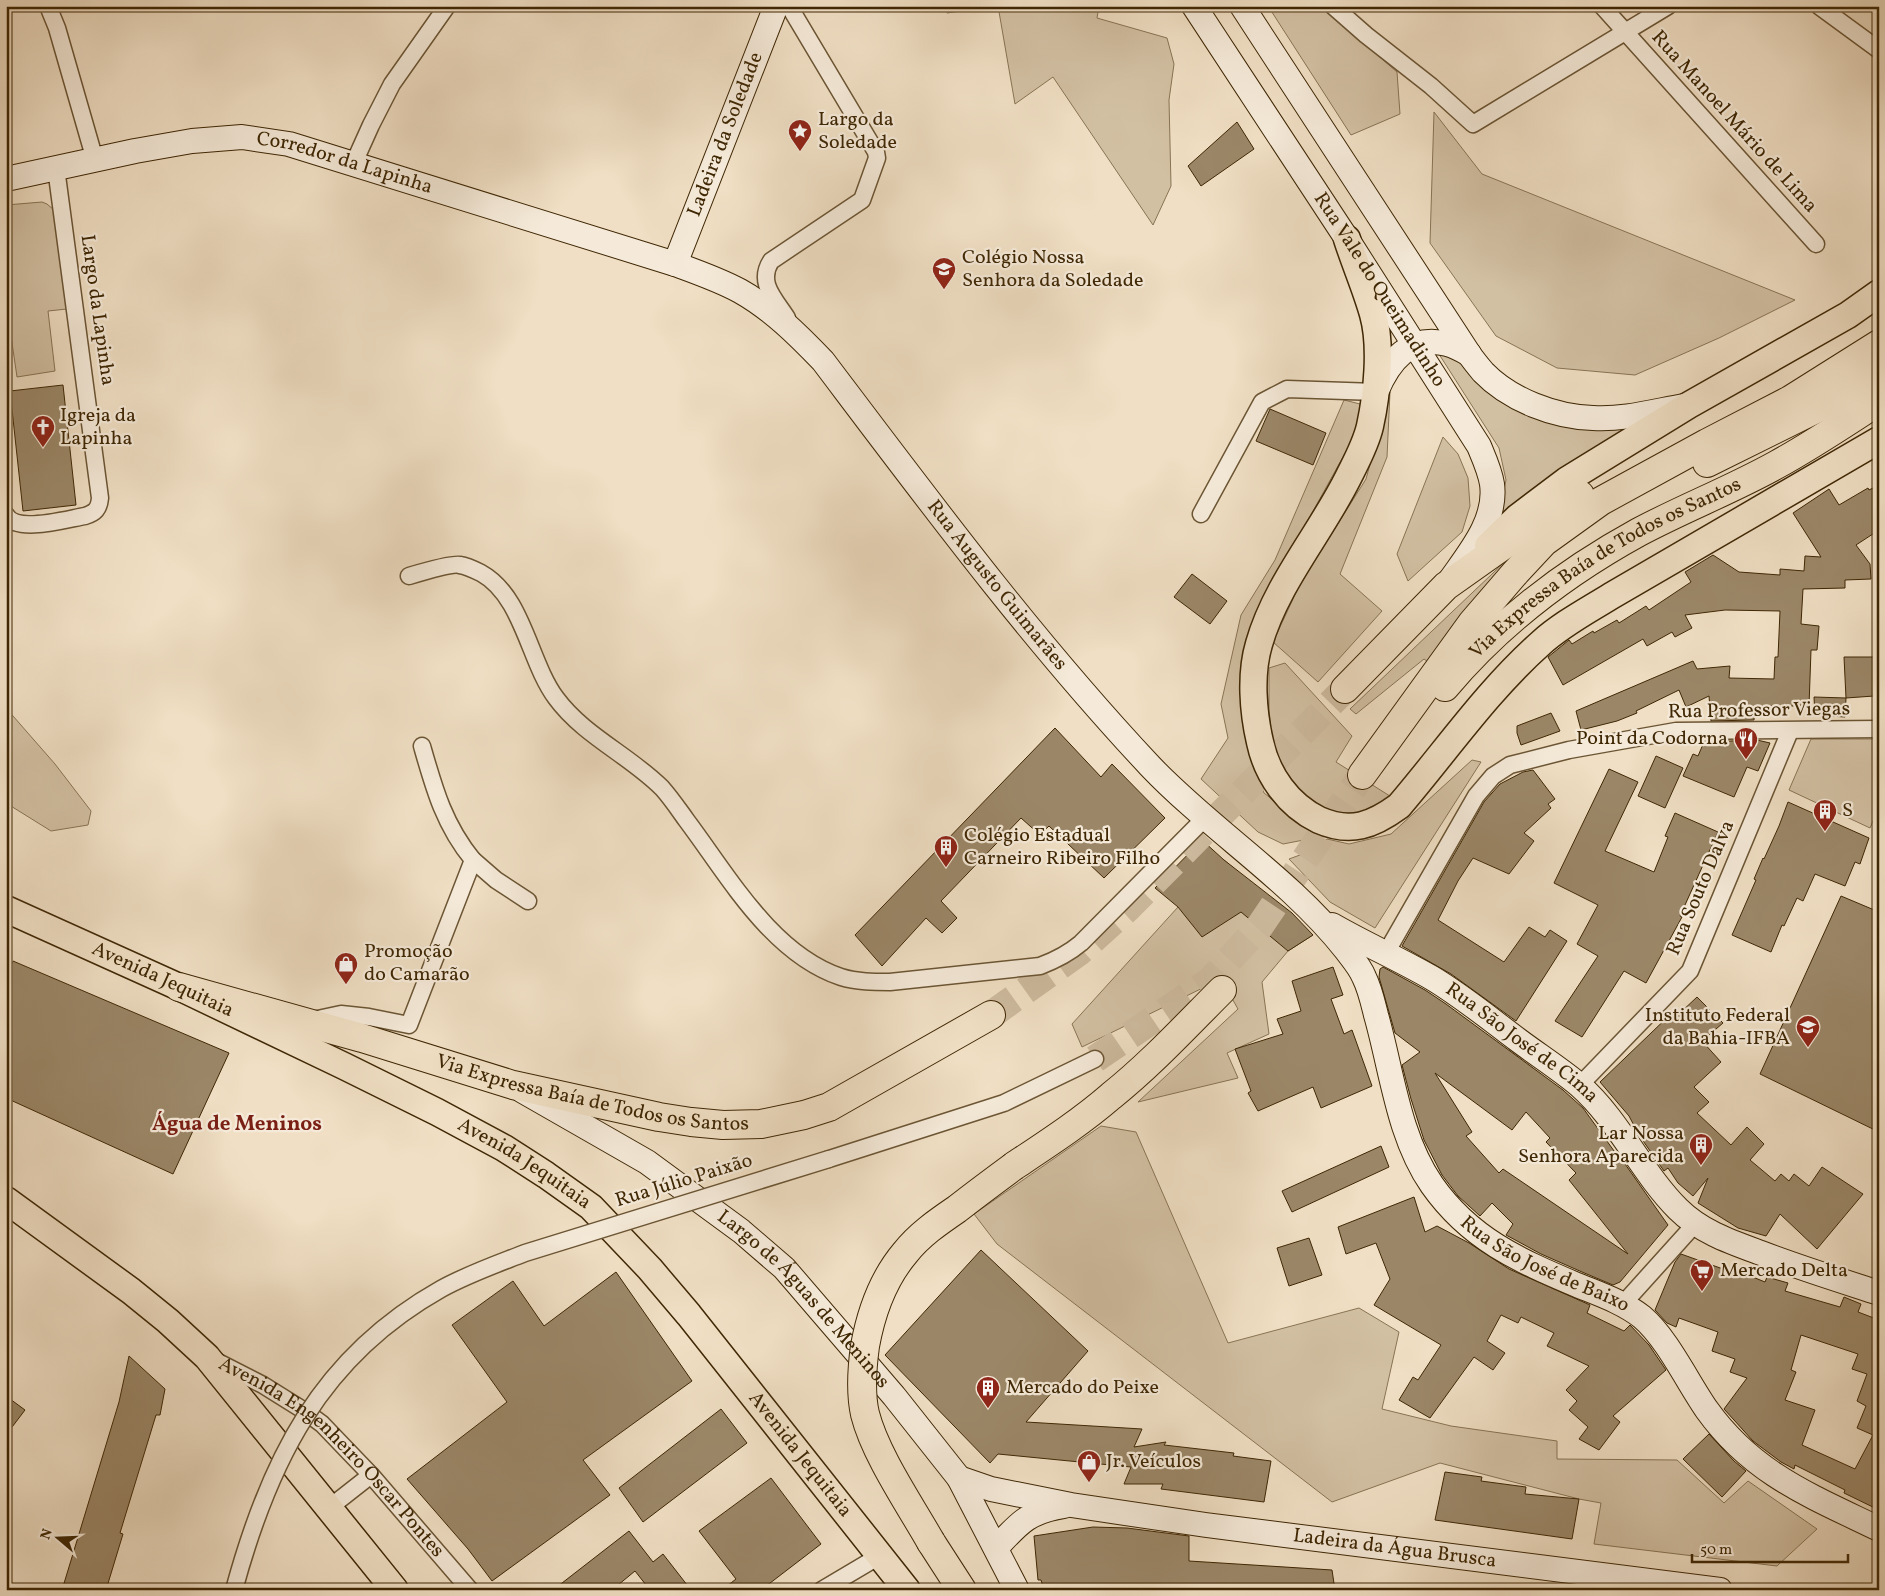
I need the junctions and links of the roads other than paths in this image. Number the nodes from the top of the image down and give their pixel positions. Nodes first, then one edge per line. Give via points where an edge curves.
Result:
1 (48, 6) edge
2 (447, 6) edge
3 (776, 6) edge
4 (789, 6) edge
5 (1194, 6) edge
6 (1242, 6) edge
7 (1333, 6) edge
8 (1602, 6) edge
9 (1668, 6) edge
10 (1819, 6) edge
11 (1625, 33) junction
12 (1879, 50) edge
13 (95, 160) junction
14 (353, 165) junction
15 (56, 168) junction
16 (6, 179) edge
17 (1347, 239) junction
18 (1816, 244) dead end
19 (675, 264) junction
20 (1879, 293) edge
21 (799, 336) junction
22 (1879, 342) edge
23 (1415, 346) junction
24 (1469, 354) junction
25 (1879, 372) edge
26 (1376, 392) junction
27 (1879, 401) edge
28 (1688, 406) junction
29 (1879, 420) edge
30 (1879, 440) edge
31 (1776, 465) junction
32 (1201, 514) dead end
33 (6, 515) edge
34 (409, 576) dead end
35 (1446, 586) junction
36 (1491, 603) junction
37 (1345, 689) tunnel mouth
38 (1879, 729) edge
39 (1790, 730) junction
40 (422, 746) dead end
41 (1206, 817) junction
42 (472, 860) junction
43 (528, 901) dead end
44 (6, 909) edge
45 (1318, 916) junction
46 (1386, 953) junction
47 (1364, 976) junction
48 (179, 987) junction
49 (1222, 990) dead end
50 (990, 1015) tunnel mouth
51 (305, 1022) junction
52 (1095, 1059) tunnel mouth
53 (513, 1085) junction
54 (1579, 1086) junction
55 (6, 1200) edge
56 (1695, 1224) junction
57 (1855, 1286) junction
58 (1879, 1293) edge
59 (1879, 1302) edge
60 (1623, 1304) junction
61 (207, 1357) junction
62 (371, 1475) junction
63 (959, 1478) junction
64 (1071, 1505) junction
65 (329, 1508) junction
66 (1879, 1529) edge
67 (996, 1548) junction
68 (881, 1555) junction
69 (234, 1590) edge
70 (395, 1590) edge
71 (470, 1590) edge
72 (822, 1590) edge
73 (907, 1590) edge
74 (962, 1590) edge
75 (1017, 1590) edge
76 (1720, 1590) edge

1 - 13 street
2 - 14 street via 392,84
3 - 19 street, Ladeira da Soledade
4 - 21 street via 869,139 877,158 862,200 770,261 766,268 766,286
5 - 17 street, Rua Vale do Queimadinho
6 - 24 street, Rua Vale do Queimadinho
7 - 11 street via 1472,124
8 - 11 street, Rua Manoel Mário de Lima
9 - 11 street
10 - 12 street
11 - 18 street, Rua Manoel Mário de Lima
13 - 14 street, Corredor da Lapinha via 192,141 242,137 289,144
13 - 15 street, Corredor da Lapinha
14 - 19 street, Corredor da Lapinha
15 - 16 street, Corredor da Lapinha
15 - 33 street, Largo da Lapinha via 99,507 93,514 29,525 17,524
17 - 23 street, Rua Vale do Queimadinho
17 - 26 main road via 1373,316 1377,352
19 - 21 street, Rua Augusto Guimarães via 740,291
20 - 28 main road via 1848,315
21 - 41 street, Rua Augusto Guimarães via 823,362 996,588 1068,676 1155,771
22 - 35 highway via 1735,409 1628,466 1535,523
22 - 36 highway via 1790,400 1601,501 1544,542
23 - 24 street via 1437,342
23 - 26 street via 1393,360
23 - 35 street, Rua Vale do Queimadinho via 1479,446 1492,484 1492,502 1478,540
24 - 28 street, Rua Vale do Queimadinho via 1500,386 1523,400 1570,416 1595,419
25 - 36 highway via 1826,404 1645,494 1600,520 1569,540
26 - 30 main road via 1369,428 1358,458 1282,590 1265,626 1258,646 1254,684 1255,721 1262,752 1273,777 1284,793 1311,816 1347,827 1376,822 1400,806 1483,702 1542,642 1573,619
26 - 32 street via 1287,389 1262,402
27 - 31 highway, Via Expressa Baía de Todos os Santos
28 - 35 main road via 1567,480 1518,517
29 - 31 main road via 1830,445
31 - 36 highway, Via Expressa Baía de Todos os Santos via 1642,531 1593,558 1546,591 1461,668 1369,779 1472,623
34 - 41 street via 459,564 495,583 515,611 546,681 563,707 662,788 758,916 787,945 818,968 843,978 890,982 1040,966 1057,960 1081,944
35 - 37 highway
38 - 39 street, Rua Professor Viegas
39 - 46 street, Rua Professor Viegas via 1676,731 1569,750 1510,765 1493,776 1476,796
39 - 54 street, Rua Souto Dalva via 1690,971
40 - 42 street via 446,819 458,843
41 - 45 street, Rua Augusto Guimarães
42 - 43 street
42 - 51 street via 409,1025 341,1014
44 - 48 main road, Avenida Jequitaia
45 - 46 street, Rua São José de Cima
45 - 47 street, Rua São José de Baixo
46 - 47 street via 1371,965
46 - 54 street, Rua São José de Cima via 1460,996
47 - 60 street, Rua São José de Baixo via 1408,1136 1433,1186 1465,1222 1499,1249
48 - 51 highway, Via Expressa Baía de Todos os Santos
48 - 68 main road, Avenida Jequitaia via 437,1112 504,1148 591,1208 650,1268
49 - 74 highway, bridge via 1112,1096 927,1230 888,1277 874,1308 862,1362 866,1414 894,1478
50 - 53 highway, Via Expressa Baía de Todos os Santos via 828,1107 761,1124 723,1125 659,1117
51 - 53 highway, Via Expressa Baía de Todos os Santos
52 - 69 street, Rua Júlio Paixão, bridge via 1004,1103 525,1253 442,1289 374,1336 322,1391 276,1467 259,1509
53 - 63 street, Largo de Águas de Meninos via 647,1162 784,1268 894,1396
54 - 56 street, Rua São José de Cima via 1601,1108 1662,1192
55 - 61 main road, Avenida Engenheiro Oscar Pontes via 131,1291
56 - 57 street, Rua São José de Cima via 1730,1241
56 - 60 street
57 - 58 street, Rua São José de Cima
57 - 59 street
60 - 66 street, Rua São José de Baixo via 1655,1331 1708,1411 1746,1455 1784,1482
61 - 62 street, Avenida Engenheiro Oscar Pontes via 303,1410 334,1436
61 - 65 main road, Avenida Engenheiro Oscar Pontes
62 - 65 street
62 - 71 street, Avenida Engenheiro Oscar Pontes
63 - 64 street, Ladeira da Água Brusca via 992,1489
63 - 67 street, Largo de Águas de Meninos
64 - 67 street, Ladeira da Água Brusca via 1043,1509 1027,1518
64 - 76 street, Ladeira da Água Brusca
65 - 70 main road, Avenida Engenheiro Oscar Pontes
67 - 75 street, Largo de Águas de Meninos
68 - 72 street
68 - 73 main road, Avenida Jequitaia

